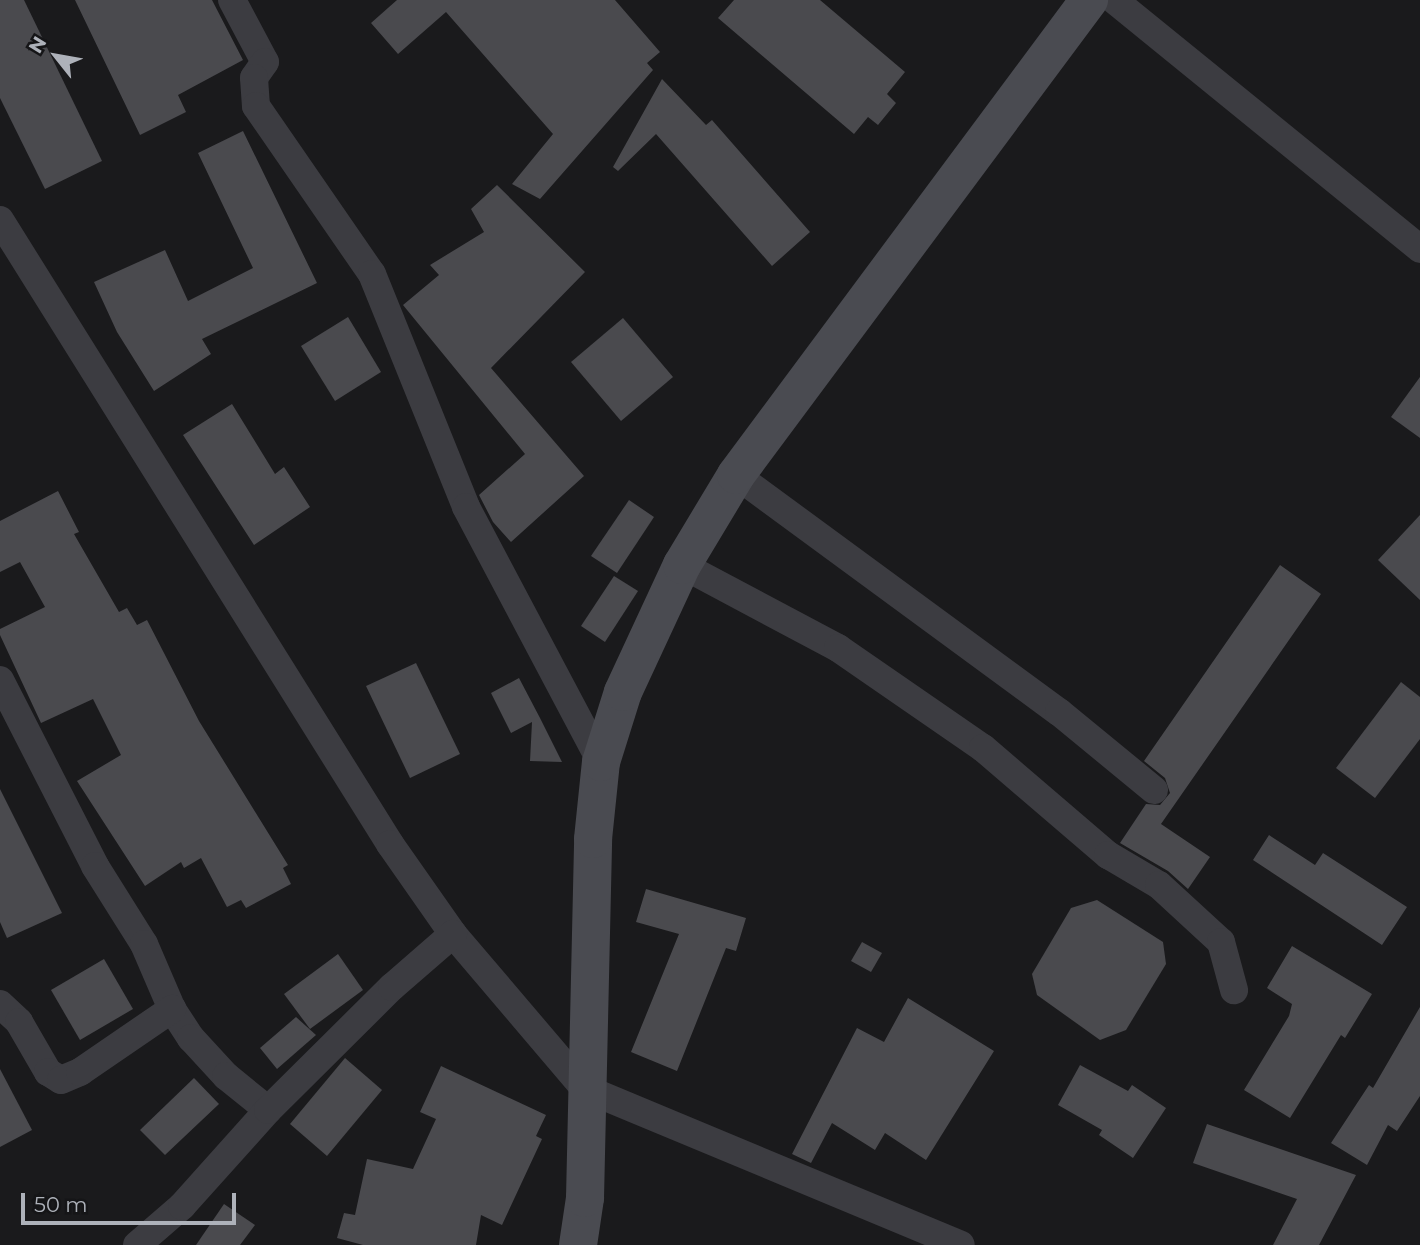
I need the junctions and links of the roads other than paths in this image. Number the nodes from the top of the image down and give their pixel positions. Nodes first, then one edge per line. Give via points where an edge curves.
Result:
1 (232, 0) edge
2 (1089, 0) edge
3 (1114, 0) edge
4 (0, 220) edge
5 (1420, 249) edge
6 (736, 475) junction
7 (682, 565) junction
8 (0, 680) edge
9 (601, 762) junction
10 (1154, 790) dead end
11 (453, 934) junction
12 (1234, 990) dead end
13 (0, 1004) edge
14 (172, 1009) junction
15 (584, 1088) junction
16 (268, 1111) junction
17 (136, 1245) edge
18 (579, 1245) edge
19 (961, 1245) edge

1 - 9 street via 265,62 254,78 256,106 372,274 467,507
2 - 6 main road
3 - 5 street
4 - 11 street via 390,844
6 - 7 main road
6 - 10 street via 1059,712
7 - 9 main road via 623,692
7 - 12 street via 838,648 983,748 1108,855 1159,885 1221,942
8 - 14 street via 95,866 144,944
9 - 15 main road via 593,839
11 - 15 street
11 - 16 street via 392,987
13 - 14 street via 19,1022 48,1072 61,1080
14 - 16 street via 226,1076
15 - 18 main road via 585,1198
15 - 19 street
16 - 17 street via 182,1206

